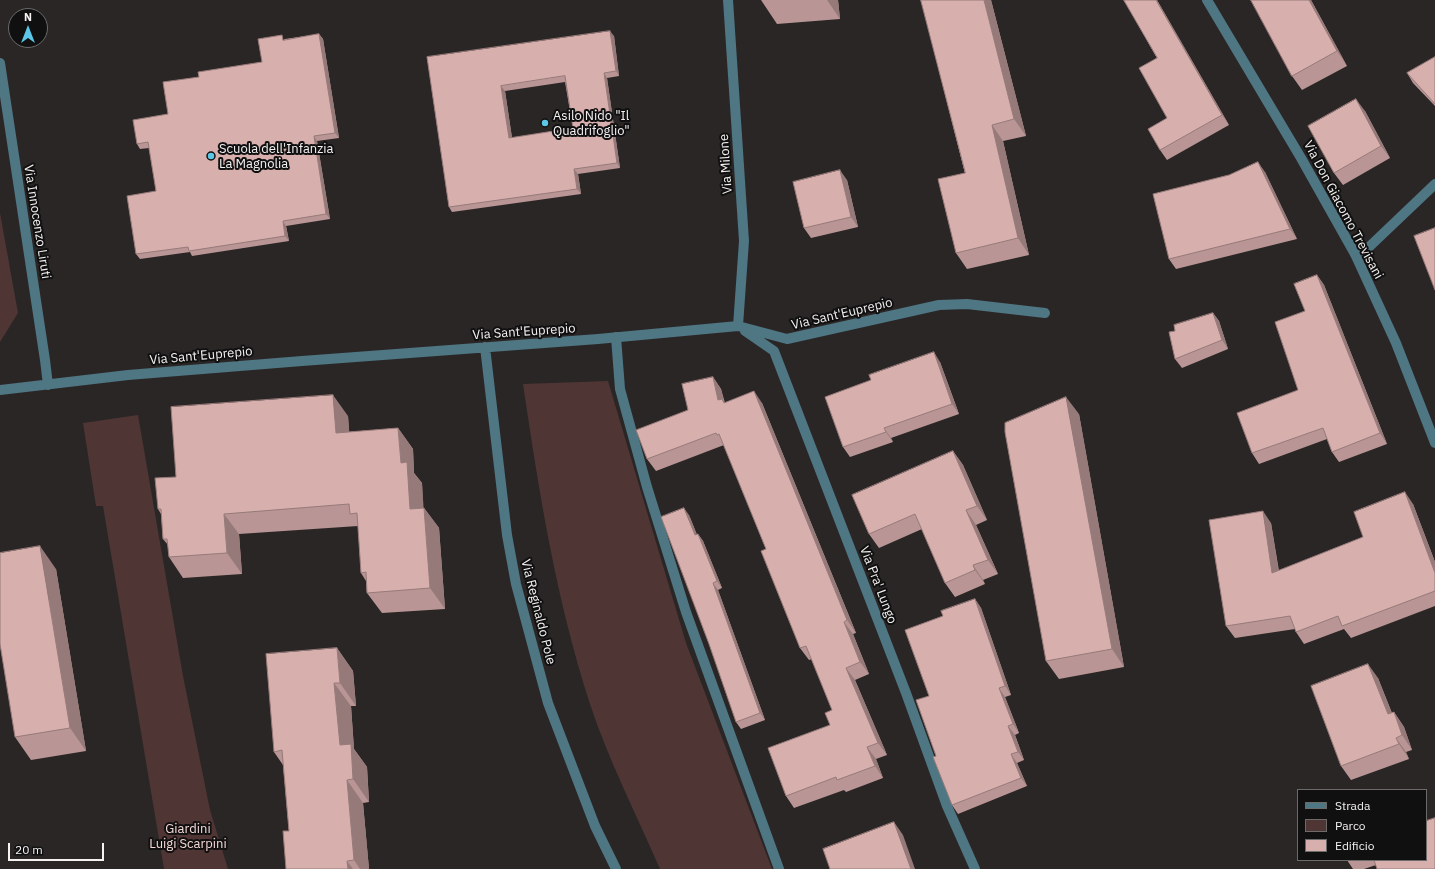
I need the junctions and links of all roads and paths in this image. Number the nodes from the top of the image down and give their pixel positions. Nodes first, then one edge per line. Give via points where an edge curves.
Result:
1 (728, 0) edge
2 (1207, 0) edge
3 (0, 63) edge
4 (1435, 184) edge
5 (1355, 254) junction
6 (1045, 313) dead end
7 (738, 326) junction
8 (616, 337) junction
9 (485, 348) junction
10 (48, 385) junction
11 (0, 390) edge
12 (1435, 443) edge
13 (616, 869) edge
14 (779, 869) edge
15 (975, 869) edge

1 - 7 street, Via Milone via 744,241
2 - 5 street, Via Don Giacomo Trevisani
3 - 10 street, Via Innocenzo Liruti
4 - 5 street via 1369,247
5 - 12 street, Via Don Giacomo Trevisani via 1396,343
6 - 7 street, Via Sant'Euprepio via 967,304 939,305 786,340
7 - 8 street, Via Sant'Euprepio
7 - 15 street, Via Pra' Lungo via 774,351 947,806
8 - 9 street, Via Sant'Euprepio
8 - 14 street via 620,389 647,487 686,612
9 - 10 street, Via Sant'Euprepio via 128,375
9 - 13 street, Via Reginaldo Pole via 507,535 516,584 548,702 595,826
10 - 11 street, Via Sant'Euprepio

